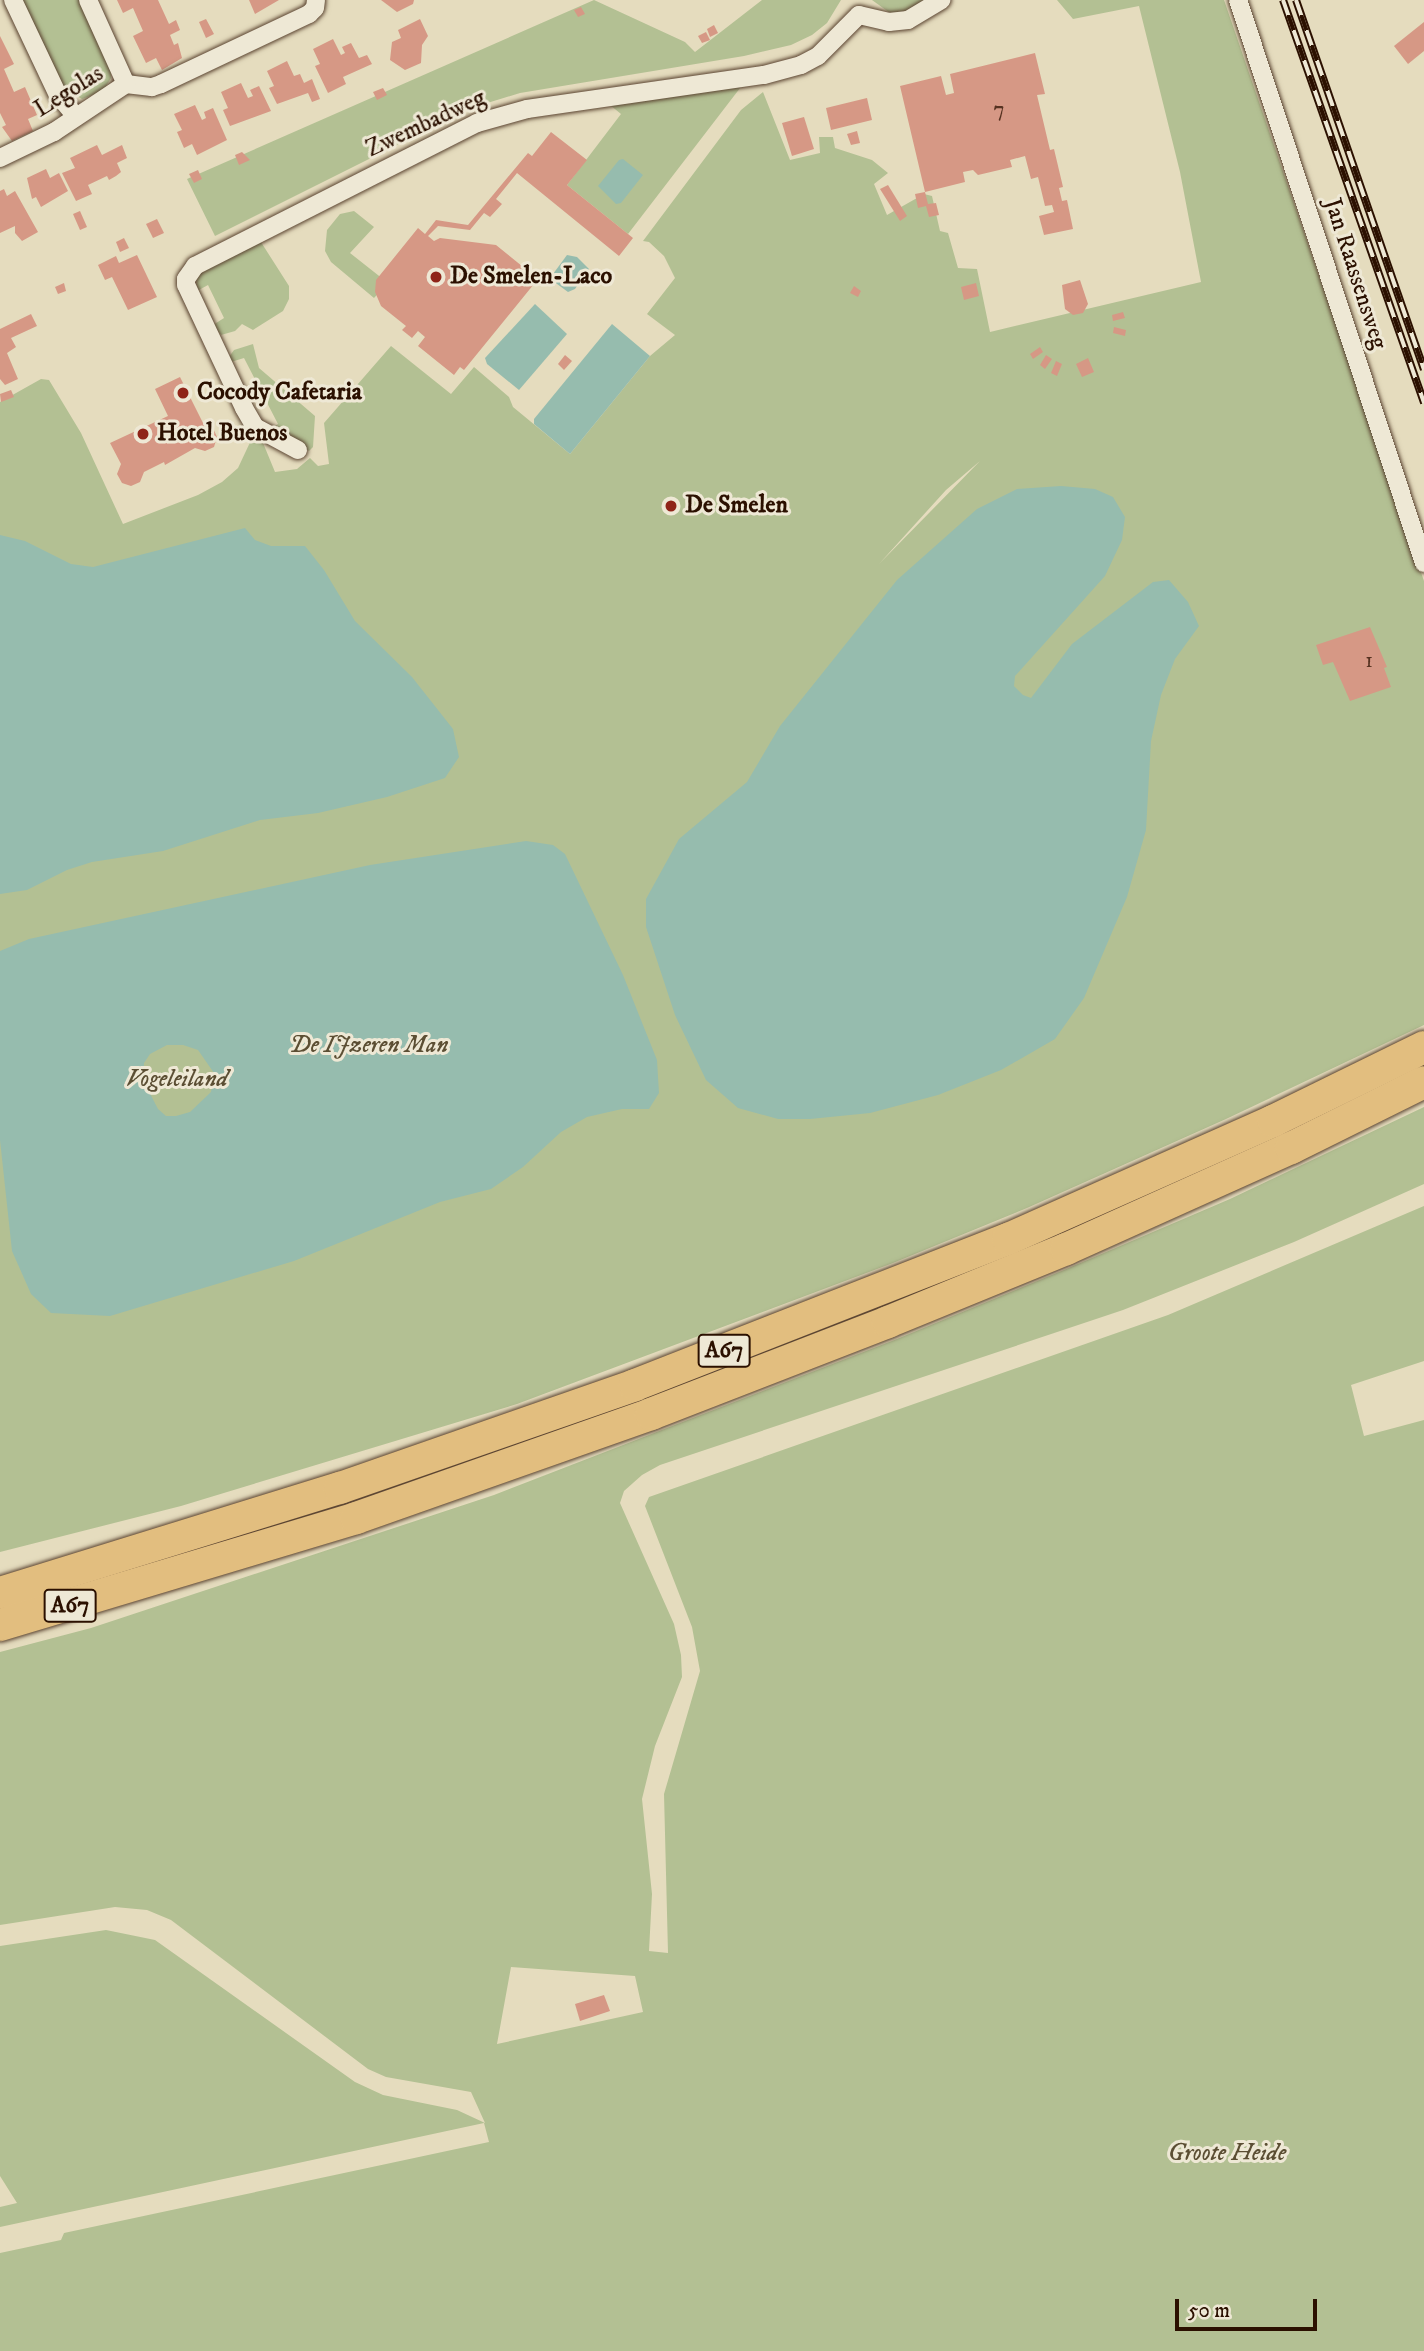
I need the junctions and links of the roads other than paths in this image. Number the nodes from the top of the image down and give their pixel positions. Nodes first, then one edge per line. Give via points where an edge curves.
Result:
1 (13, 0) edge
2 (88, 0) edge
3 (316, 0) edge
4 (941, 0) edge
5 (1238, 0) edge
6 (859, 8) edge
7 (126, 84) junction
8 (75, 115) junction
9 (0, 159) edge
10 (298, 450) dead end
11 (1424, 563) edge
12 (1424, 1047) edge
13 (1424, 1082) edge
14 (0, 1593) edge
15 (0, 1625) edge

1 - 8 street via 58,95
2 - 7 street
3 - 7 street via 309,14 160,84
4 - 6 street, Zwembadweg via 908,20 889,22
5 - 11 street, Jan Raassensweg
6 - 10 street, Zwembadweg via 818,56 801,65 764,75 527,109 477,123 195,266 186,285 244,408 255,427
7 - 8 street, Legolas
8 - 9 street, Legolas via 54,132
12 - 14 highway, A67 via 1273,1121 1008,1239 635,1385 340,1489
13 - 15 highway, A67 via 1066,1249 651,1414 356,1518

